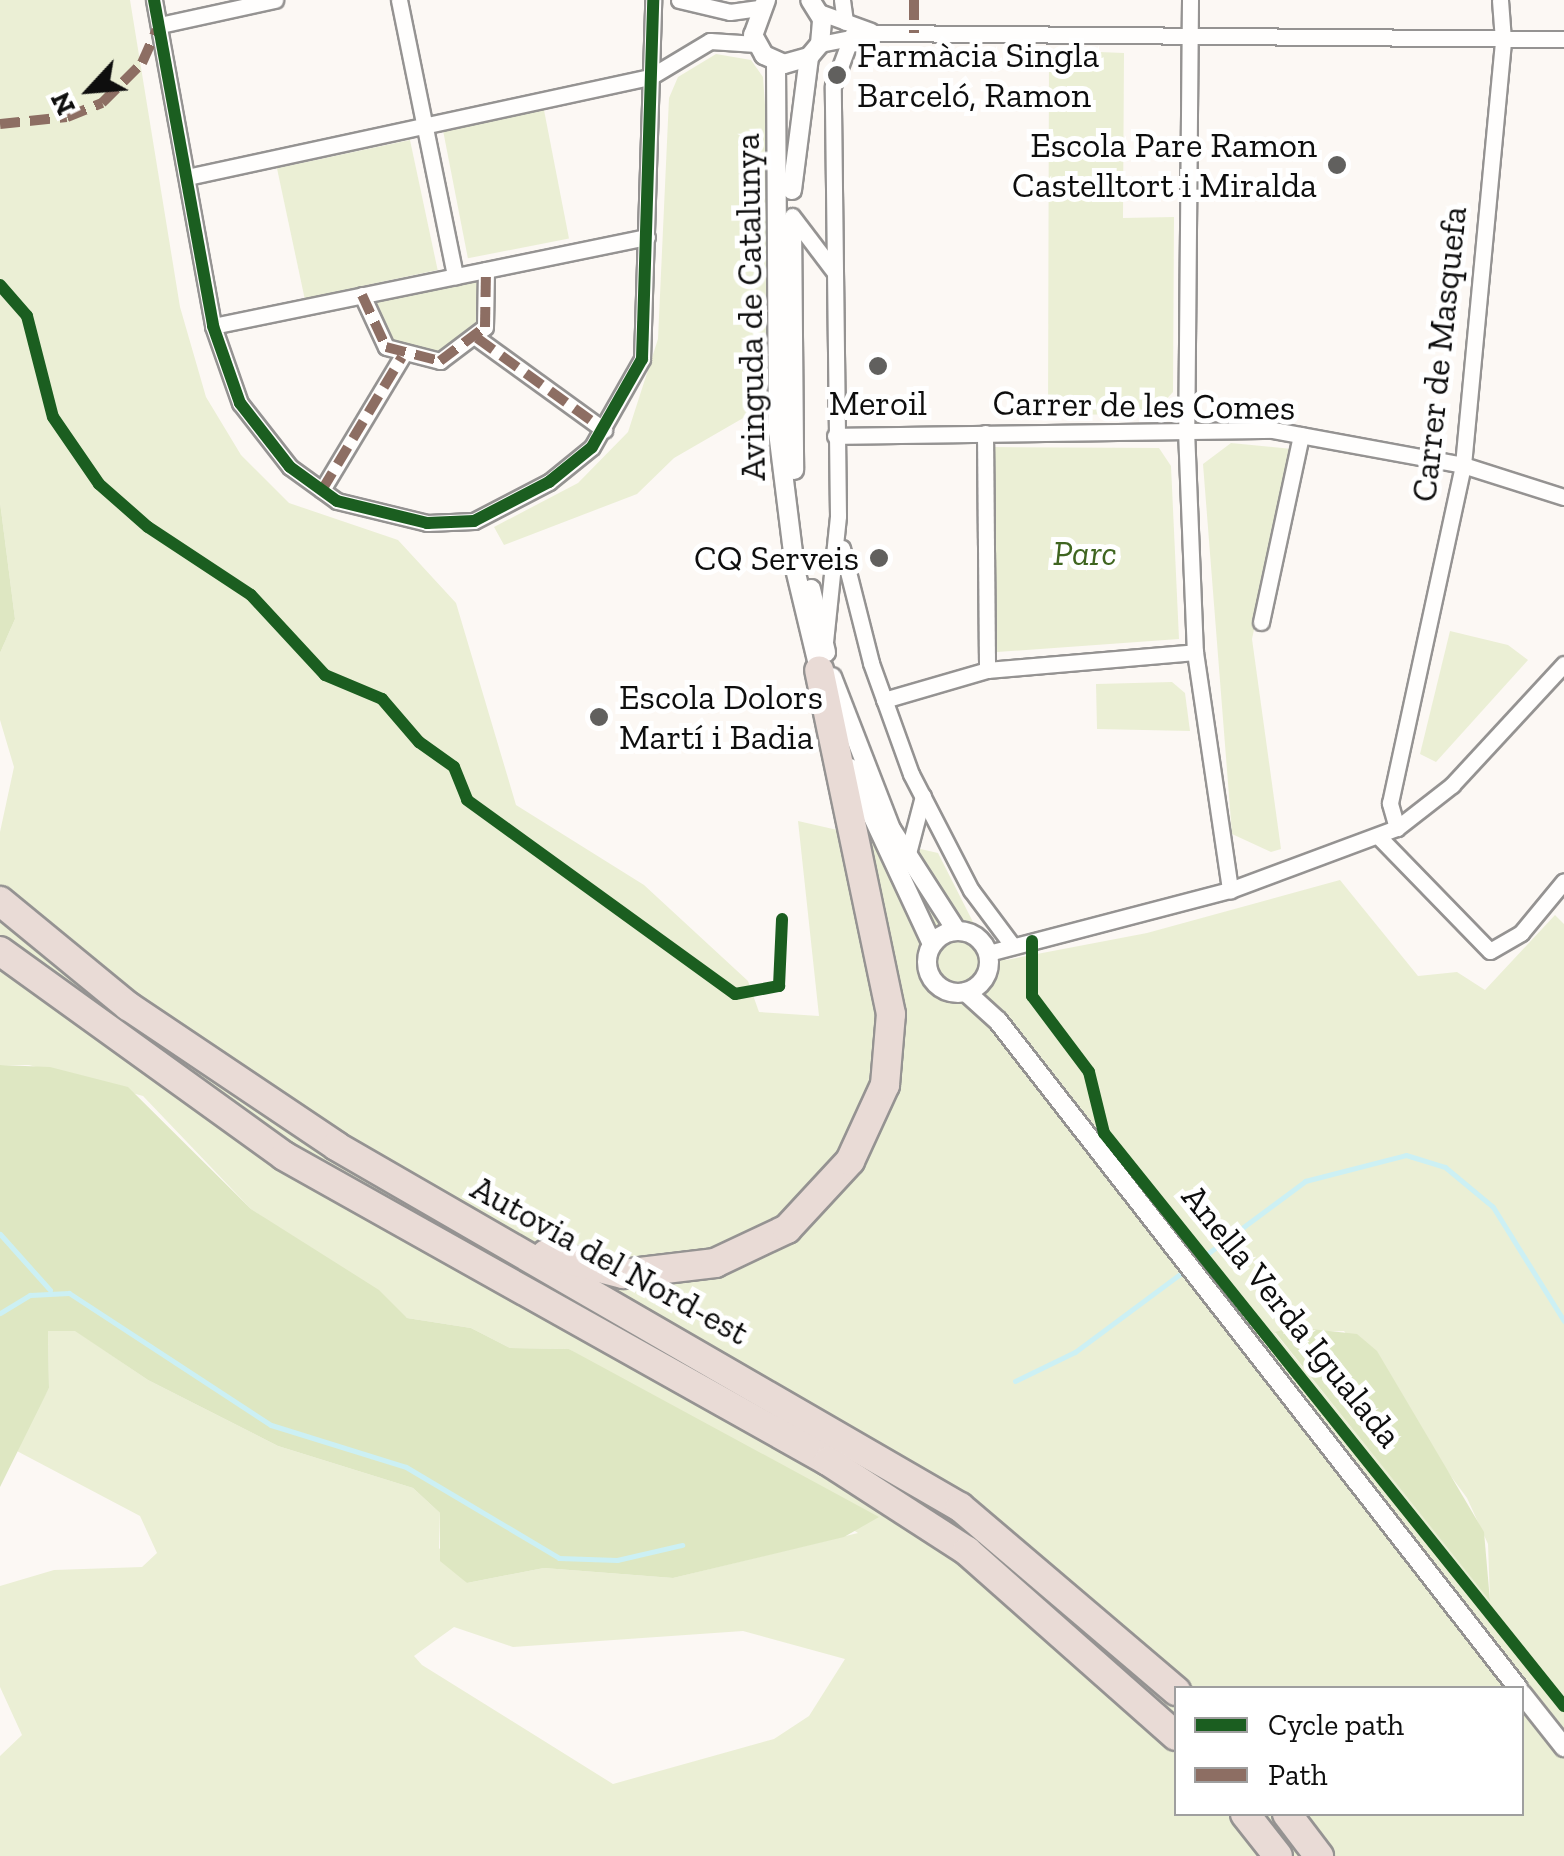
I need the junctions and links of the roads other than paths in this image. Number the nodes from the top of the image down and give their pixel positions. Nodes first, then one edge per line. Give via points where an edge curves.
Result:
1 (154, 0) edge
2 (276, 0) edge
3 (399, 0) edge
4 (652, 0) edge
5 (679, 0) edge
6 (842, 0) edge
7 (1190, 0) edge
8 (1500, 0) edge
9 (763, 4) edge
10 (814, 6) edge
11 (160, 26) junction
12 (849, 29) junction
13 (1189, 37) junction
14 (1503, 40) junction
15 (1564, 40) edge
16 (756, 44) junction
17 (814, 50) junction
18 (776, 62) junction
19 (650, 76) junction
20 (424, 126) junction
21 (187, 177) junction
22 (792, 216) junction
23 (647, 237) junction
24 (486, 270) junction
25 (833, 270) junction
26 (455, 276) junction
27 (362, 295) junction
28 (212, 326) junction
29 (477, 338) junction
30 (402, 357) junction
31 (604, 430) junction
32 (1186, 430) junction
33 (985, 432) junction
34 (1301, 435) junction
35 (835, 436) junction
36 (1463, 465) junction
37 (322, 490) junction
38 (1564, 497) edge
39 (838, 528) junction
40 (1261, 622) dead end
41 (1195, 652) junction
42 (822, 657) junction
43 (1564, 664) edge
44 (987, 670) junction
45 (884, 700) junction
46 (923, 796) junction
47 (1397, 828) junction
48 (1379, 837) junction
49 (907, 857) junction
50 (1564, 881) edge
51 (1230, 890) junction
52 (1550, 895) junction
53 (0, 902) edge
54 (1564, 908) edge
55 (956, 930) junction
56 (932, 944) junction
57 (1012, 945) junction
58 (0, 951) edge
59 (988, 953) junction
60 (974, 987) junction
61 (437, 1205) junction
62 (1516, 1686) edge
63 (1174, 1689) edge
64 (1524, 1696) edge
65 (1174, 1734) edge
66 (1564, 1748) edge
67 (1247, 1816) edge
68 (1288, 1816) edge
69 (1278, 1856) edge
70 (1320, 1856) edge

1 - 11 street
2 - 11 street
3 - 20 street
4 - 19 street
5 - 9 street via 730,12
6 - 12 street
7 - 13 street
8 - 14 street, Carrer de Masquefa
9 - 16 street
10 - 12 street
10 - 17 street, Avinguda de Catalunya
11 - 21 street
12 - 13 street
12 - 17 street
12 - 25 street via 833,86
13 - 14 street
13 - 32 street
14 - 15 street
14 - 36 street, Carrer de Masquefa
16 - 18 street
16 - 19 street via 696,45
17 - 18 street
17 - 22 street, Avinguda de Catalunya
18 - 42 street, Avinguda de Catalunya via 778,432 795,568
19 - 20 street
19 - 23 street
20 - 21 street
20 - 26 street
21 - 28 street
22 - 25 street
22 - 42 street, Avinguda de Catalunya via 792,456
23 - 24 street
23 - 31 street via 642,358
24 - 26 street
24 - 29 street via 491,309
25 - 35 street
26 - 27 street
27 - 28 street
27 - 30 street via 373,332
28 - 37 street via 258,433
29 - 30 street via 440,361
29 - 31 street
30 - 37 street
31 - 37 street via 548,482 474,521 384,516
32 - 33 street, Carrer de les Comes
32 - 34 street, Carrer de les Comes
32 - 41 street
33 - 35 street, Carrer de les Comes
33 - 44 street
34 - 36 street, Carrer de les Comes
34 - 40 street
35 - 39 street
36 - 38 street, Carrer de les Comes
36 - 47 street, Carrer de Masquefa via 1390,803
39 - 42 street
39 - 45 street
41 - 44 street
41 - 51 street
42 - 49 street, Avinguda de Catalunya via 863,768
42 - 56 street, Avinguda de Catalunya via 852,774
42 - 61 highway via 891,1014 885,1085 850,1161 787,1229 748,1252 659,1274 584,1268
43 - 47 street via 1452,785
44 - 45 street
45 - 46 street
46 - 49 street
46 - 57 street via 971,890
47 - 48 street
48 - 51 street
48 - 52 street via 1481,946 1500,951
49 - 55 street, Avinguda de Catalunya
50 - 52 street
51 - 57 street
52 - 54 street
53 - 61 highway, Autovia del Nord-est via 190,1050
55 - 56 street
55 - 59 street via 973,934
56 - 60 street via 933,980
57 - 59 street
58 - 65 highway, Autovia del Nord-est via 284,1156 828,1461 968,1551
59 - 60 street
60 - 62 street
61 - 63 highway, Autovia del Nord-est via 960,1507 1078,1600
64 - 66 street
67 - 69 highway
68 - 70 highway

